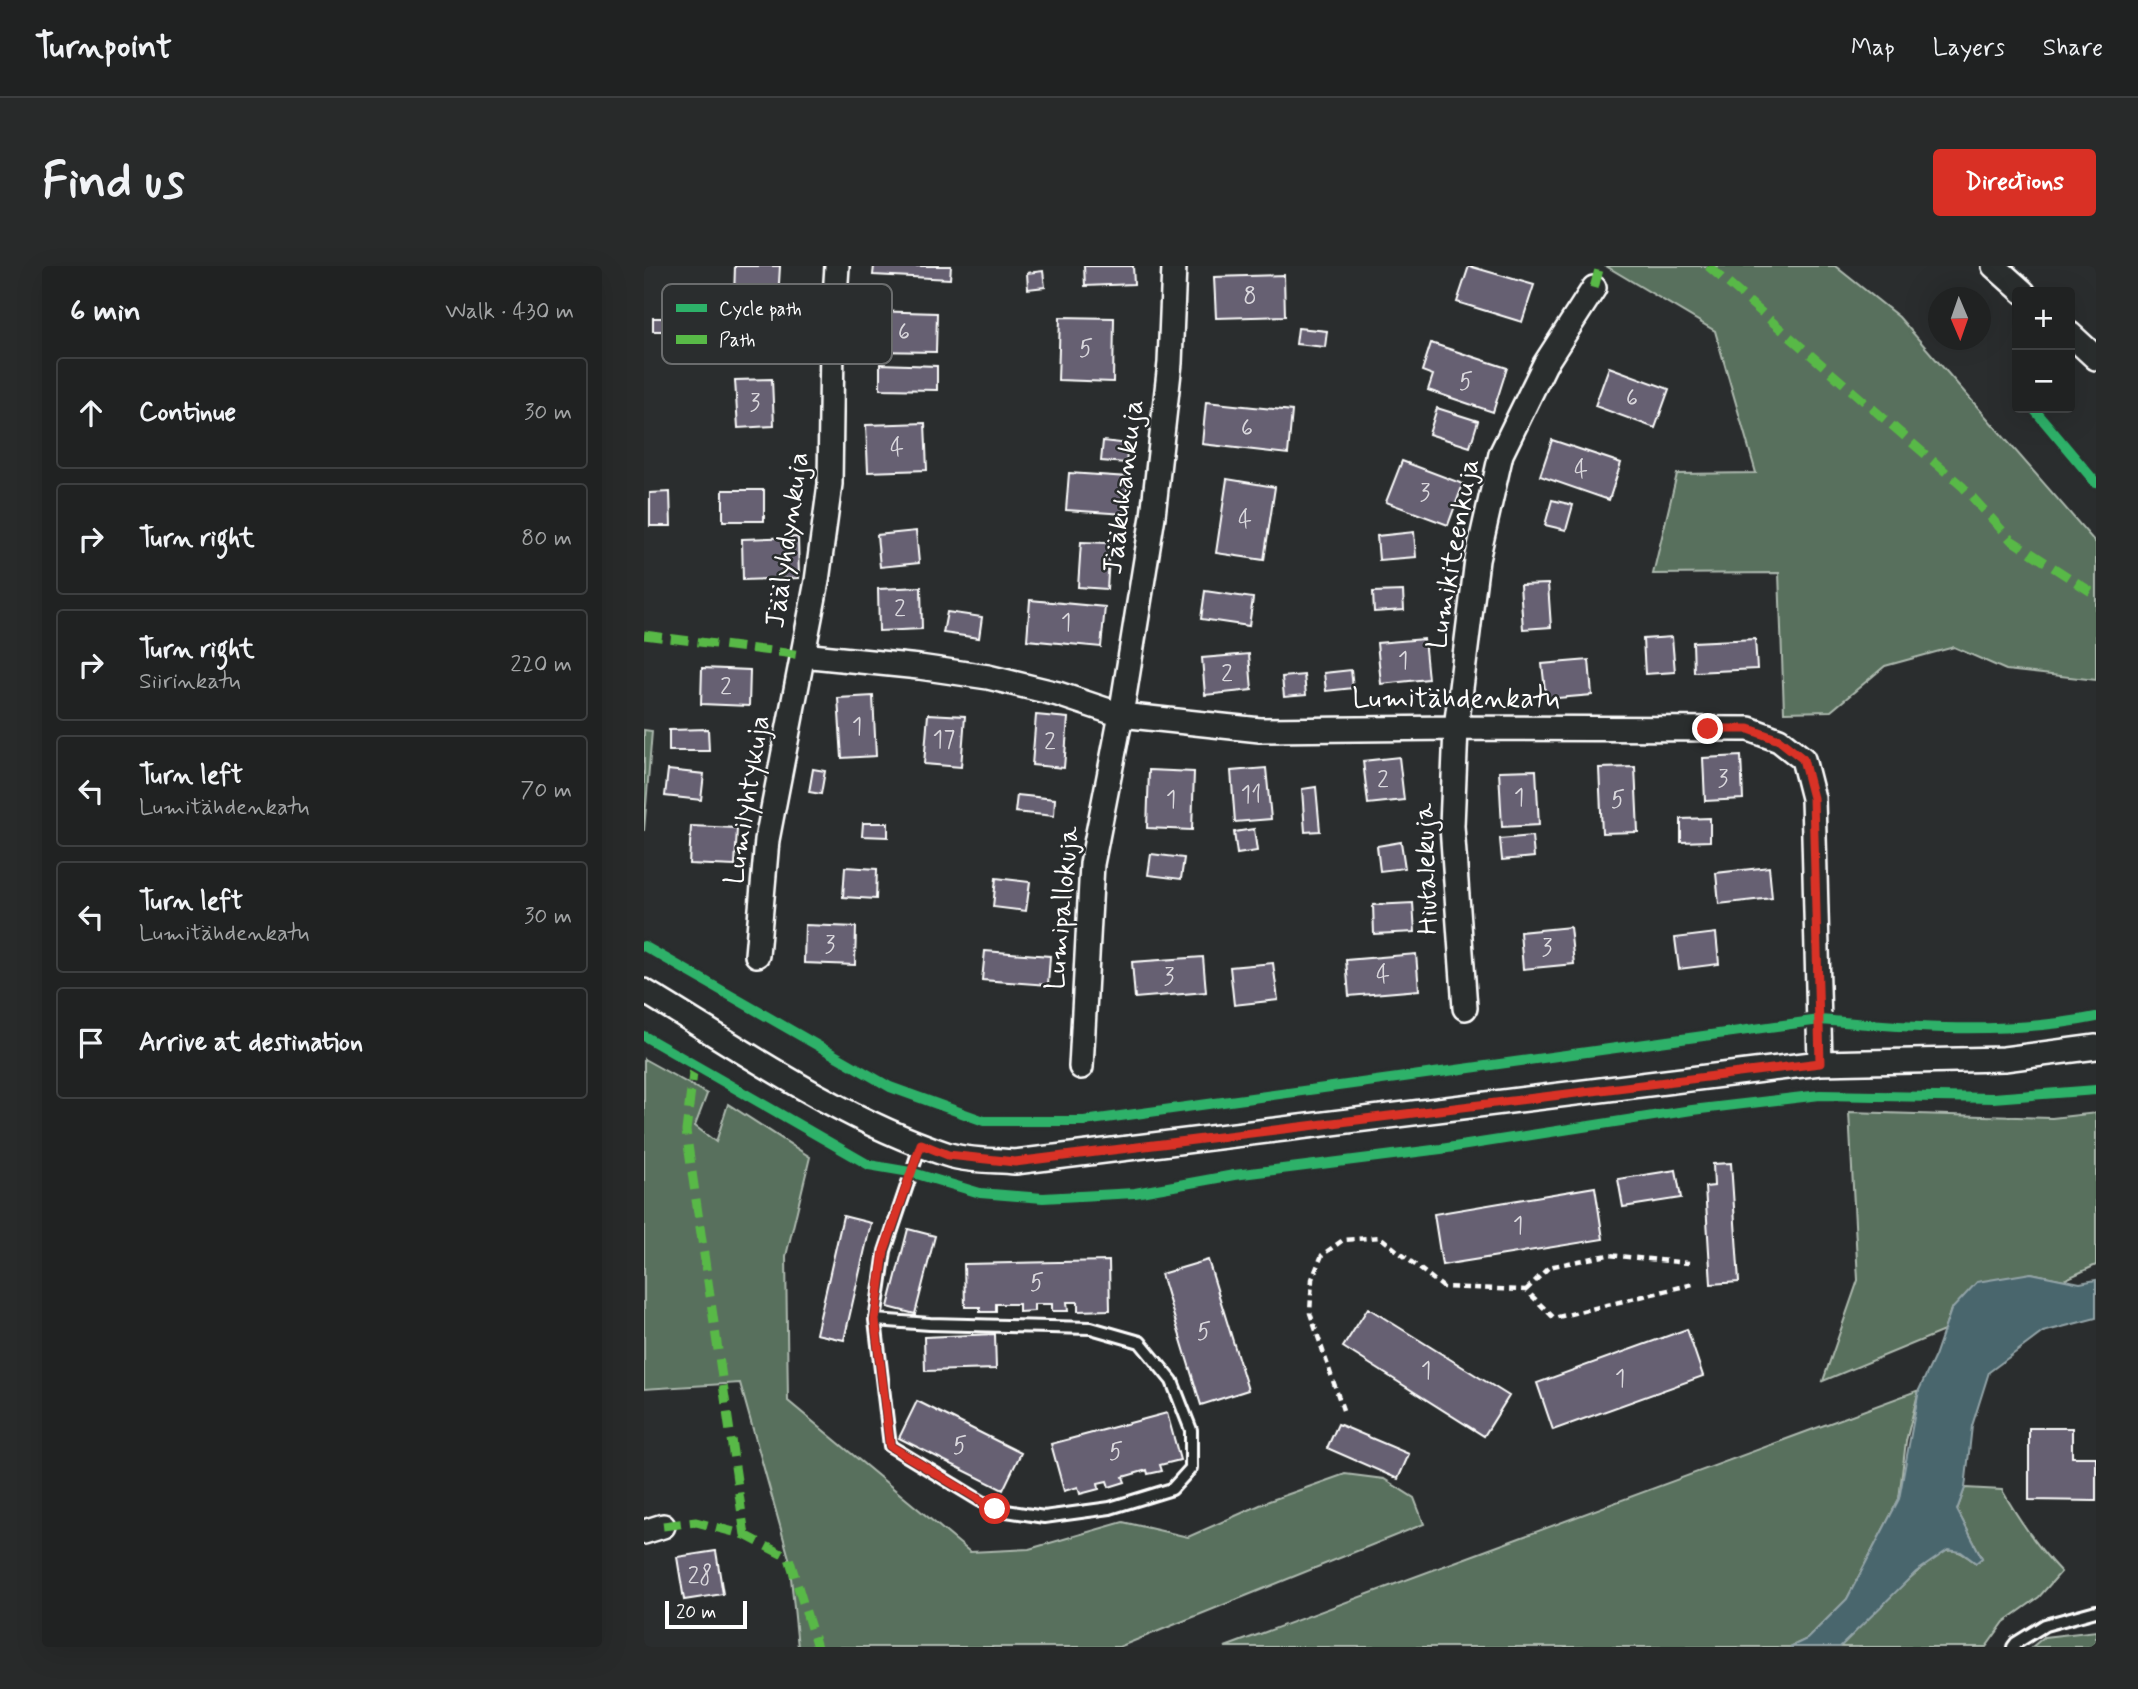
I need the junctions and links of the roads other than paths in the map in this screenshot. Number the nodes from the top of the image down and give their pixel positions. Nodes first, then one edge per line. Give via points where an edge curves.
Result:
1 (837, 266) edge
2 (1174, 266) edge
3 (1994, 266) edge
4 (836, 284) edge
5 (2017, 287) edge
6 (1594, 288) dead end
7 (2075, 339) edge
8 (2096, 358) edge
9 (832, 364) edge
10 (802, 655) junction
11 (1121, 715) junction
12 (1456, 728) junction
13 (757, 955) dead end
14 (644, 991) edge
15 (1465, 1008) dead end
16 (2096, 1047) edge
17 (1820, 1063) junction
18 (1081, 1067) dead end
19 (921, 1144) junction
20 (875, 1320) junction
21 (2096, 1611) edge
22 (2013, 1647) edge

1 - 4 street, Jäälyhdynkuja
2 - 11 street, Jääkukankuja via 1170,363 1153,516
3 - 5 street
6 - 12 street, Lumikiteenkuja via 1545,364 1501,454 1477,560
7 - 8 street
9 - 10 street, Jäälyhdynkuja via 831,484
10 - 11 street, Lumitähdenkatu via 988,677
10 - 13 street, Lumilyhtykuja via 767,840
11 - 12 street, Lumitähdenkatu via 1260,730
11 - 18 street, Lumipallokuja via 1092,863
12 - 15 street, Hiutalekuja via 1452,826
12 - 17 street, Lumitähdenkatu via 1749,729 1779,740 1803,759 1813,798
14 - 19 street via 814,1093
16 - 17 street via 2004,1059
17 - 19 street via 1015,1162 948,1155
19 - 20 lane via 884,1251
20 - 20 lane via 890,1446 995,1509 1044,1517 1110,1508 1172,1489 1191,1468 1191,1430 1172,1381 1140,1342 1091,1328
21 - 22 lane via 2045,1625

